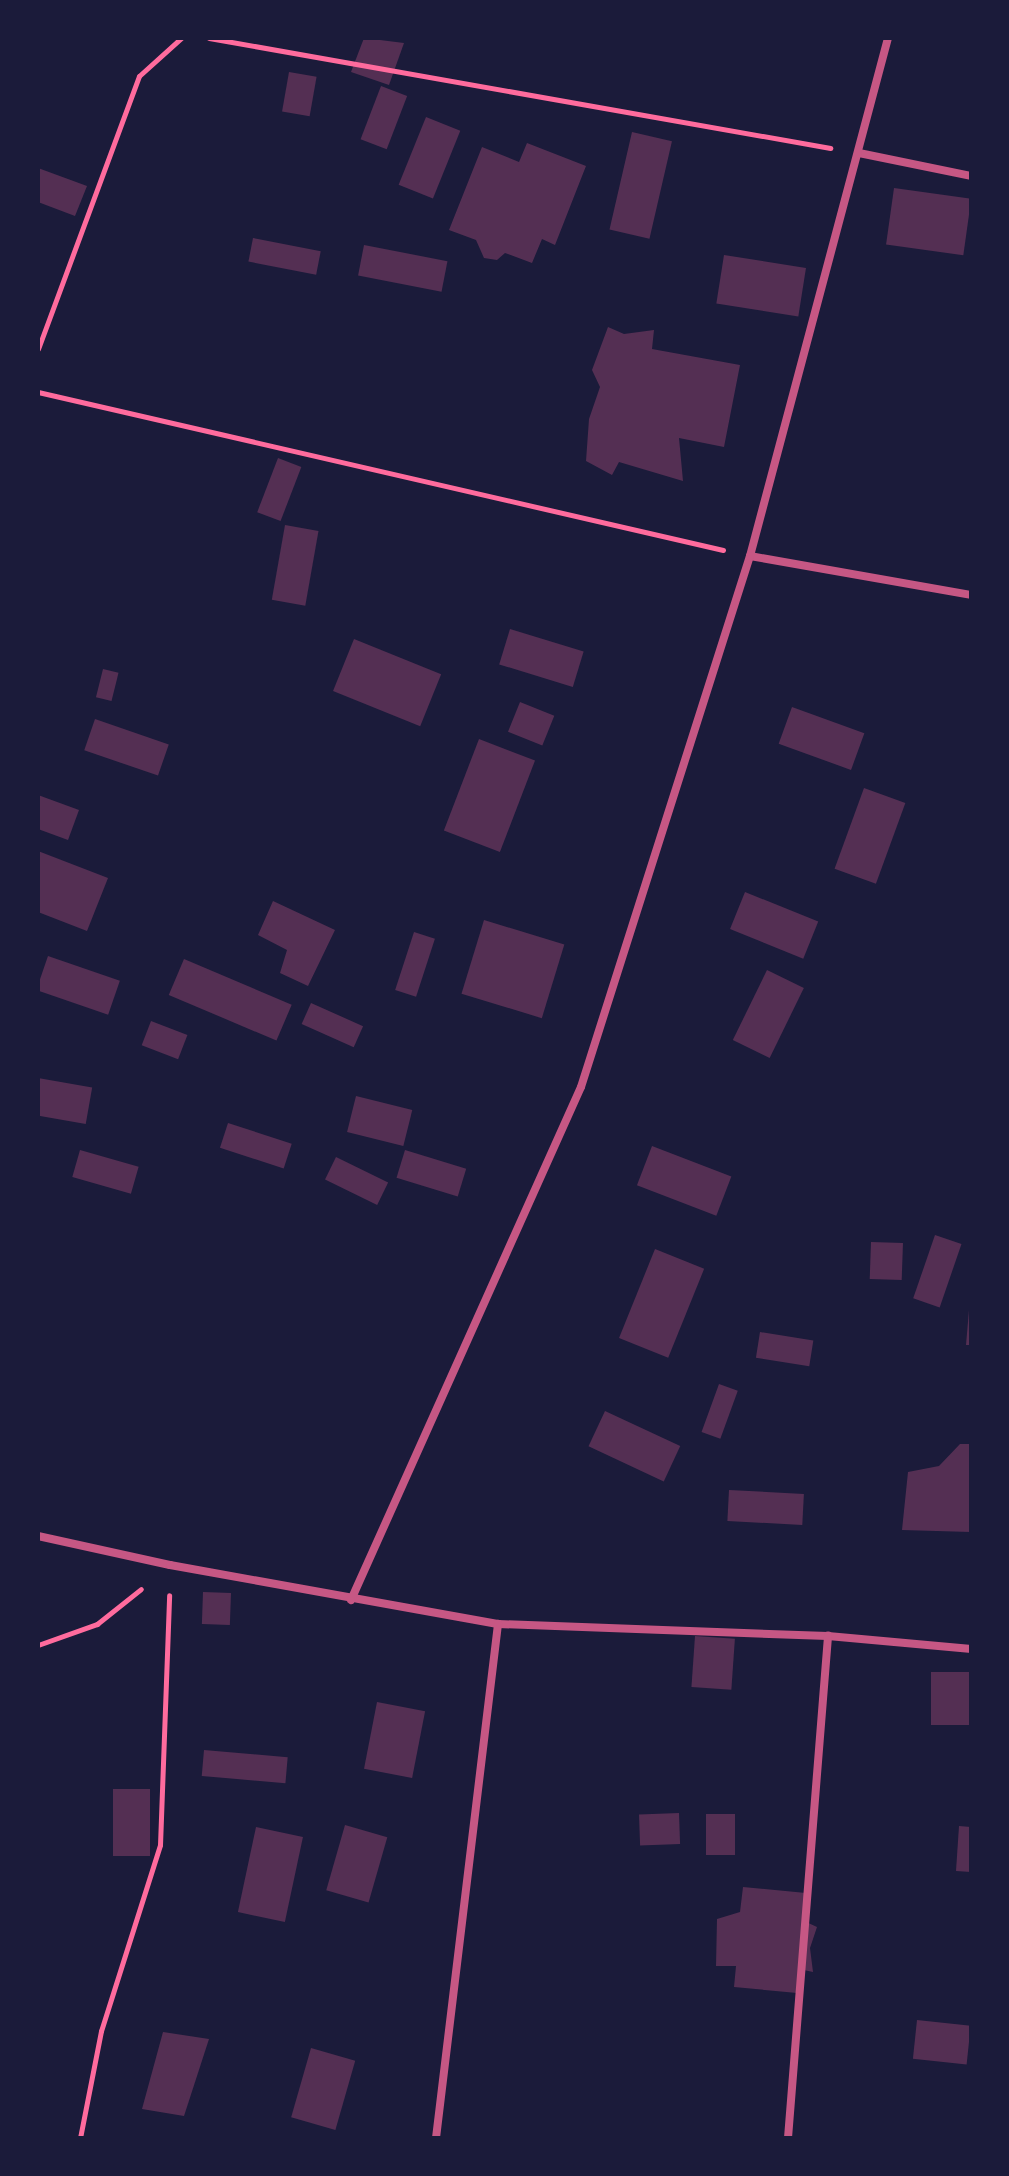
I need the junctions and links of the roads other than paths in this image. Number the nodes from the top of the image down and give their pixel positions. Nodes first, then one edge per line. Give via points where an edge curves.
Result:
1 (888, 38) edge
2 (859, 153) junction
3 (971, 176) edge
4 (750, 556) junction
5 (971, 595) edge
6 (38, 1536) edge
7 (351, 1600) junction
8 (498, 1624) junction
9 (828, 1636) junction
10 (971, 1649) edge
11 (436, 2138) edge
12 (788, 2138) edge

1 - 2 street
2 - 3 street
2 - 4 street
4 - 5 street
4 - 7 street via 581,1087
6 - 7 street
7 - 8 street
8 - 9 street
8 - 11 street
9 - 10 street
9 - 12 street

